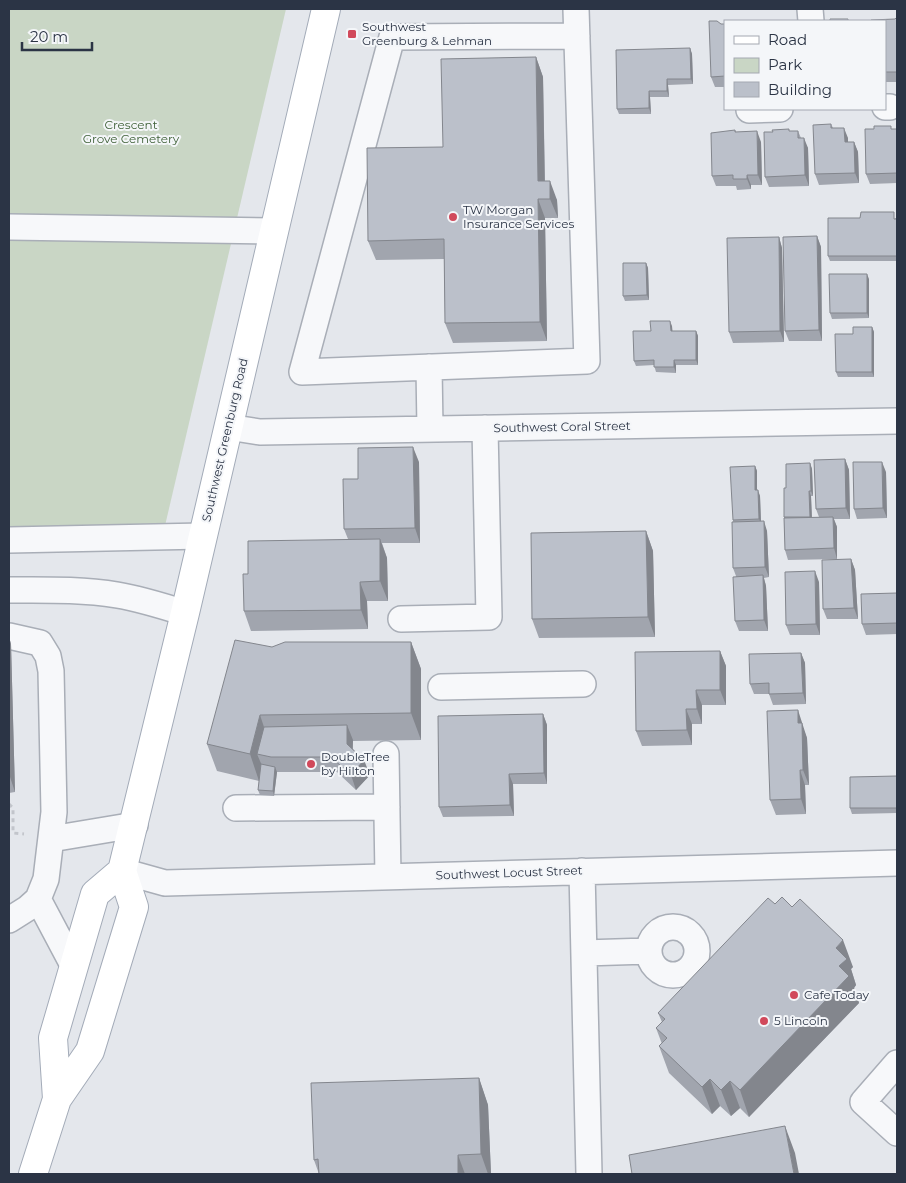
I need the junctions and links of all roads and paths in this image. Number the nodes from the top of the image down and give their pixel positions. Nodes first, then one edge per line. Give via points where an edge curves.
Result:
1 (326, 9) edge
2 (576, 9) edge
3 (577, 36) junction
4 (9, 226) edge
5 (274, 231) junction
6 (429, 367) junction
7 (897, 421) edge
8 (228, 427) junction
9 (485, 428) junction
10 (430, 429) junction
11 (203, 536) junction
12 (9, 540) edge
13 (9, 590) edge
14 (185, 613) junction
15 (401, 619) dead end
16 (9, 636) edge
17 (583, 684) dead end
18 (441, 687) dead end
19 (386, 754) dead end
20 (9, 804) edge
21 (387, 807) junction
22 (236, 808) dead end
23 (135, 825) junction
24 (24, 834) dead end
25 (51, 839) junction
26 (897, 863) edge
27 (122, 871) junction
28 (582, 871) junction
29 (388, 877) junction
30 (38, 899) junction
31 (9, 920) edge
32 (648, 951) dead end
33 (584, 953) junction
34 (74, 967) junction
35 (897, 1063) edge
36 (57, 1099) junction
37 (897, 1134) edge
38 (34, 1174) edge
39 (589, 1174) edge

1 - 5 main road, Southwest Greenburg Road
2 - 3 street
3 - 6 street via 587,361
3 - 6 street via 392,37 302,372
4 - 5 street
5 - 8 main road, Southwest Greenburg Road
6 - 10 street
7 - 9 street, Southwest Coral Street
8 - 10 street, Southwest Coral Street via 260,432
8 - 11 main road, Southwest Greenburg Road
9 - 10 street, Southwest Coral Street
9 - 15 street via 490,617
11 - 12 street
11 - 14 main road, Southwest Greenburg Road
13 - 14 street via 101,593 140,599
14 - 23 main road, Southwest Greenburg Road
16 - 25 street via 40,643 48,656 54,812
17 - 18 street
19 - 21 street
20 - 24 path via 13,808 13,833
21 - 22 street
21 - 29 street
23 - 25 street
23 - 27 main road, Southwest Greenburg Road
25 - 30 street via 46,879
26 - 28 street, Southwest Locust Street
27 - 29 street, Southwest Locust Street via 166,884
27 - 34 main road via 94,894
27 - 36 main road via 134,907 90,1052
28 - 29 street, Southwest Locust Street
28 - 33 street
30 - 31 street
30 - 34 street
32 - 33 street
33 - 39 street
34 - 36 main road via 52,1038
35 - 37 street via 863,1102
36 - 38 main road

